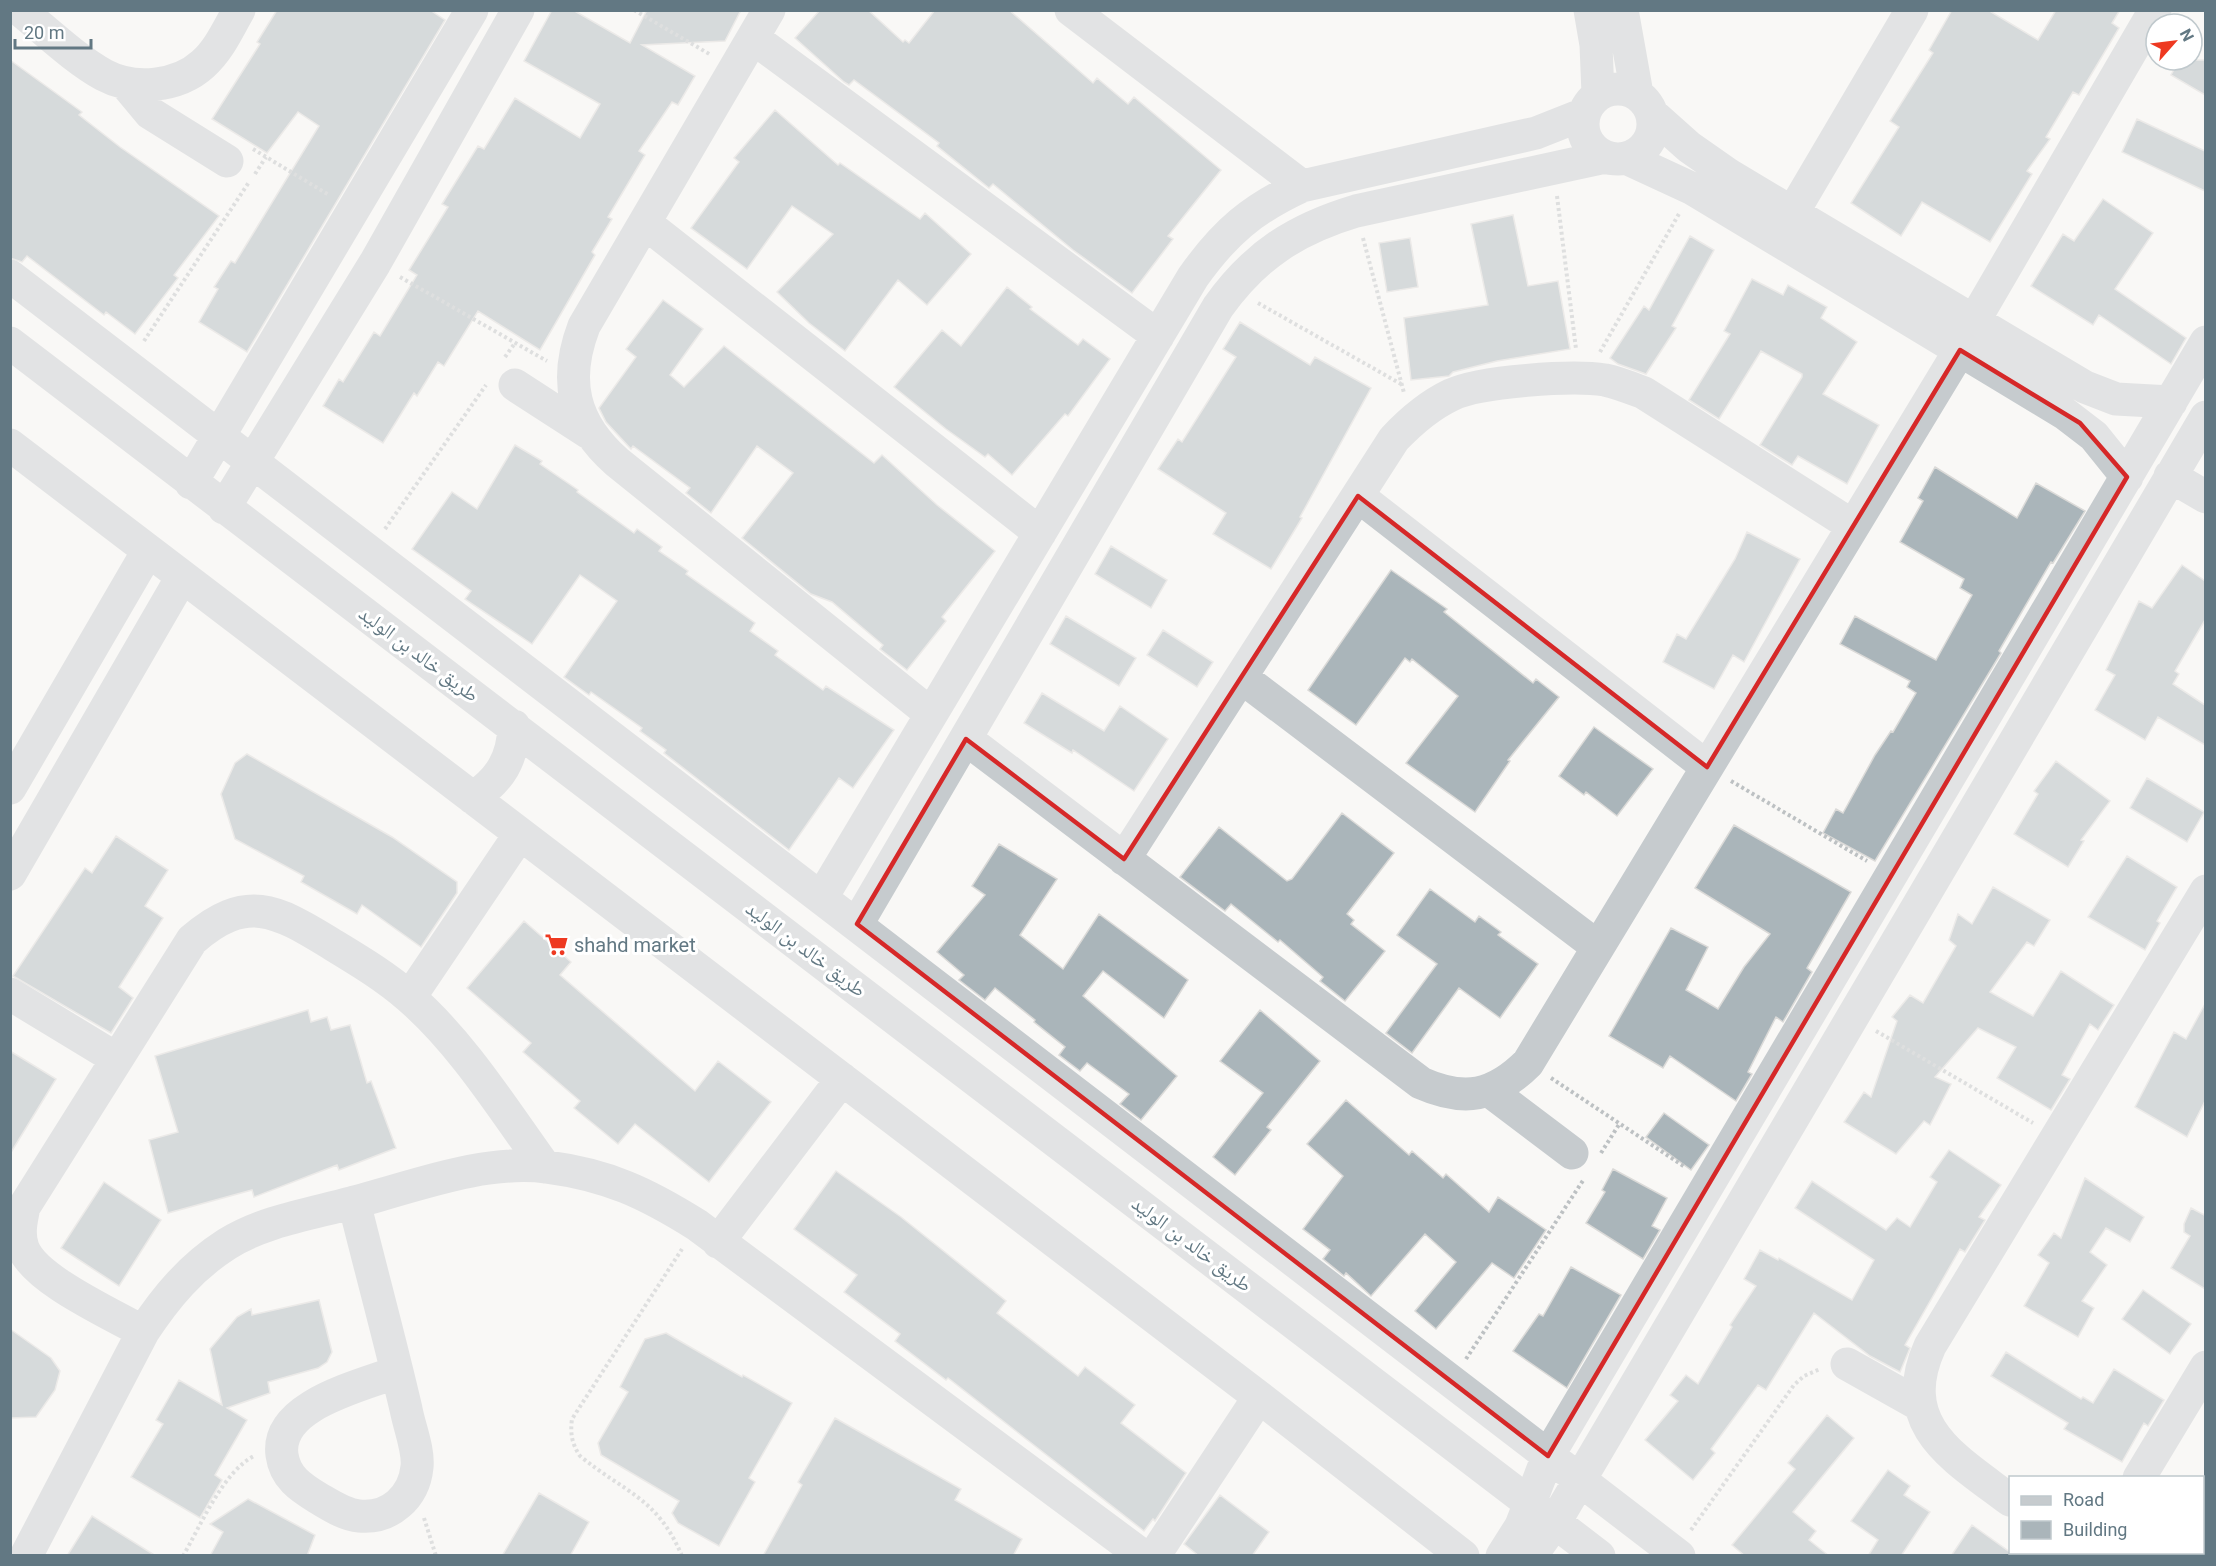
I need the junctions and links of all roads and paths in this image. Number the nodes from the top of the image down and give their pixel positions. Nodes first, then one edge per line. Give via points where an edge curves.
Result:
1 (20, 10) edge
2 (239, 10) edge
3 (472, 10) edge
4 (518, 10) edge
5 (634, 10) edge
6 (1071, 10) edge
7 (1590, 10) edge
8 (1622, 10) edge
9 (1912, 10) edge
10 (2155, 10) edge
11 (761, 24) edge
12 (735, 69) junction
13 (125, 83) junction
14 (1591, 104) junction
15 (1645, 104) junction
16 (266, 157) dead end
17 (1616, 158) junction
18 (227, 160) dead end
19 (1554, 168) junction
20 (1302, 186) junction
21 (1693, 189) junction
22 (1356, 211) junction
23 (1793, 212) junction
24 (645, 223) junction
25 (375, 263) junction
26 (10, 276) edge
27 (1232, 288) junction
28 (1974, 321) junction
29 (1158, 336) junction
30 (2205, 342) edge
31 (10, 343) edge
32 (515, 343) junction
33 (1960, 350) junction
34 (127, 366) junction
35 (573, 375) junction
36 (501, 376) junction
37 (1582, 378) junction
38 (1401, 384) junction
39 (2171, 402) junction
40 (2205, 417) edge
41 (1411, 421) junction
42 (589, 433) junction
43 (219, 436) junction
44 (10, 445) edge
45 (2197, 450) edge
46 (252, 461) junction
47 (2170, 476) junction
48 (2127, 477) junction
49 (191, 483) junction
50 (1358, 496) junction
51 (2205, 497) edge
52 (224, 508) junction
53 (1853, 526) junction
54 (1040, 533) junction
55 (148, 551) junction
56 (369, 551) junction
57 (182, 577) junction
58 (1241, 677) junction
59 (931, 714) junction
60 (514, 726) junction
61 (966, 739) junction
62 (1707, 767) junction
63 (1946, 783) junction
64 (10, 788) edge
65 (473, 798) junction
66 (1979, 803) junction
67 (520, 834) junction
68 (1124, 859) junction
69 (10, 874) edge
70 (1891, 875) junction
71 (2205, 891) edge
72 (822, 897) junction
73 (857, 924) junction
74 (1598, 947) junction
75 (10, 994) edge
76 (410, 997) junction
77 (1852, 1017) junction
78 (117, 1059) junction
79 (1528, 1063) junction
80 (842, 1079) junction
81 (1490, 1091) junction
82 (1620, 1124) junction
83 (2057, 1137) junction
84 (1585, 1162) junction
85 (545, 1167) junction
86 (1709, 1184) junction
87 (354, 1202) junction
88 (708, 1234) junction
89 (143, 1332) junction
90 (1847, 1364) joint
91 (2205, 1367) edge
92 (397, 1372) junction
93 (1451, 1382) junction
94 (1259, 1397) junction
95 (1920, 1405) junction
96 (281, 1448) junction
97 (1548, 1456) junction
98 (2140, 1476) edge
99 (1580, 1481) junction
100 (2009, 1499) edge
101 (1543, 1512) junction
102 (1677, 1554) edge
103 (26, 1556) edge
104 (183, 1556) edge
105 (682, 1556) edge
106 (1143, 1556) edge
107 (1154, 1556) edge
108 (1463, 1556) edge
109 (1502, 1556) edge
110 (1531, 1556) edge
111 (1599, 1556) edge

1 - 13 street via 104,75
2 - 13 street via 216,49 186,75 147,85
3 - 43 street
4 - 25 street
5 - 12 path
6 - 20 street
7 - 14 street via 1596,45
8 - 15 street
9 - 23 street
10 - 28 street
11 - 12 street
11 - 29 street
12 - 24 street
13 - 18 street via 150,113
14 - 15 street via 1617,88
14 - 17 street via 1582,127 1586,139 1594,150
14 - 20 street via 1536,133
15 - 17 street via 1653,125 1645,147
15 - 23 street via 1709,161
16 - 34 path
17 - 19 street
17 - 21 street
19 - 22 street
19 - 37 path
20 - 29 street via 1269,201 1239,222 1214,247
21 - 33 street
21 - 37 path
22 - 27 street via 1320,222 1287,239 1257,261
22 - 38 path
23 - 28 street
24 - 35 street via 584,326 575,350
24 - 54 street
25 - 32 path
25 - 46 street
26 - 34 street
27 - 38 path
27 - 61 street
28 - 39 street via 2100,394 2132,401
29 - 54 street
30 - 39 street
31 - 49 street, طريق خالد بن الوليد
32 - 35 path
32 - 36 path
33 - 48 street via 2080,423
33 - 53 street
34 - 43 street
35 - 42 street via 574,396
36 - 42 street
36 - 56 path
37 - 41 street via 1476,386 1431,406
37 - 53 street via 1625,385 1644,393
38 - 41 path
39 - 48 street
40 - 45 street
41 - 50 street via 1394,439
42 - 59 street via 616,462
43 - 46 street
43 - 49 street
44 - 55 street
45 - 47 street
46 - 52 street
46 - 56 street
47 - 51 street
47 - 66 street
48 - 63 street
49 - 52 street, طريق خالد بن الوليد
50 - 58 street
50 - 62 street
52 - 60 street, طريق خالد بن الوليد
53 - 62 street
54 - 59 street
55 - 57 street
55 - 64 street
56 - 72 street
57 - 65 street
57 - 69 street
58 - 68 street
58 - 74 street
59 - 72 street
60 - 65 street via 504,768
60 - 101 street, طريق خالد بن الوليد
61 - 68 street
61 - 73 street
62 - 70 path
62 - 74 street
63 - 66 street
63 - 70 street
65 - 67 street
66 - 77 street
67 - 76 street
67 - 80 street
68 - 81 street via 1420,1083 1451,1094
70 - 86 street
71 - 83 street
72 - 73 street
73 - 93 street
74 - 79 street
75 - 78 street
76 - 78 street via 379,972 292,920 266,911 238,912 213,922 192,940
76 - 85 street via 454,1043
77 - 83 path
77 - 99 street
78 - 89 street via 24,1207 19,1227 23,1248 33,1266
79 - 81 street via 1511,1080
79 - 82 path
80 - 88 street
80 - 94 street
81 - 84 street
82 - 84 path
82 - 86 path
83 - 95 street via 1930,1347 1918,1385
84 - 93 path
85 - 87 street via 491,1168
85 - 88 street via 599,1176 650,1196
86 - 97 street
87 - 89 street via 265,1226 228,1244 173,1290
87 - 92 street
88 - 105 path via 572,1419 570,1432 580,1456 649,1504 664,1521
88 - 106 street
89 - 103 street
90 - 95 street
90 - 102 path via 1816,1370 1794,1385
91 - 98 street
92 - 96 street via 310,1406 295,1416 285,1430
92 - 96 street via 418,1464 414,1486 400,1504 380,1515 369,1516 337,1509 290,1477
93 - 97 street
94 - 107 street
94 - 108 street
95 - 100 street via 1937,1442
96 - 104 path via 243,1462
97 - 99 street
97 - 101 street
99 - 101 street
99 - 102 street
101 - 109 street via 1521,1526
101 - 110 street
101 - 111 street, طريق خالد بن الوليد

